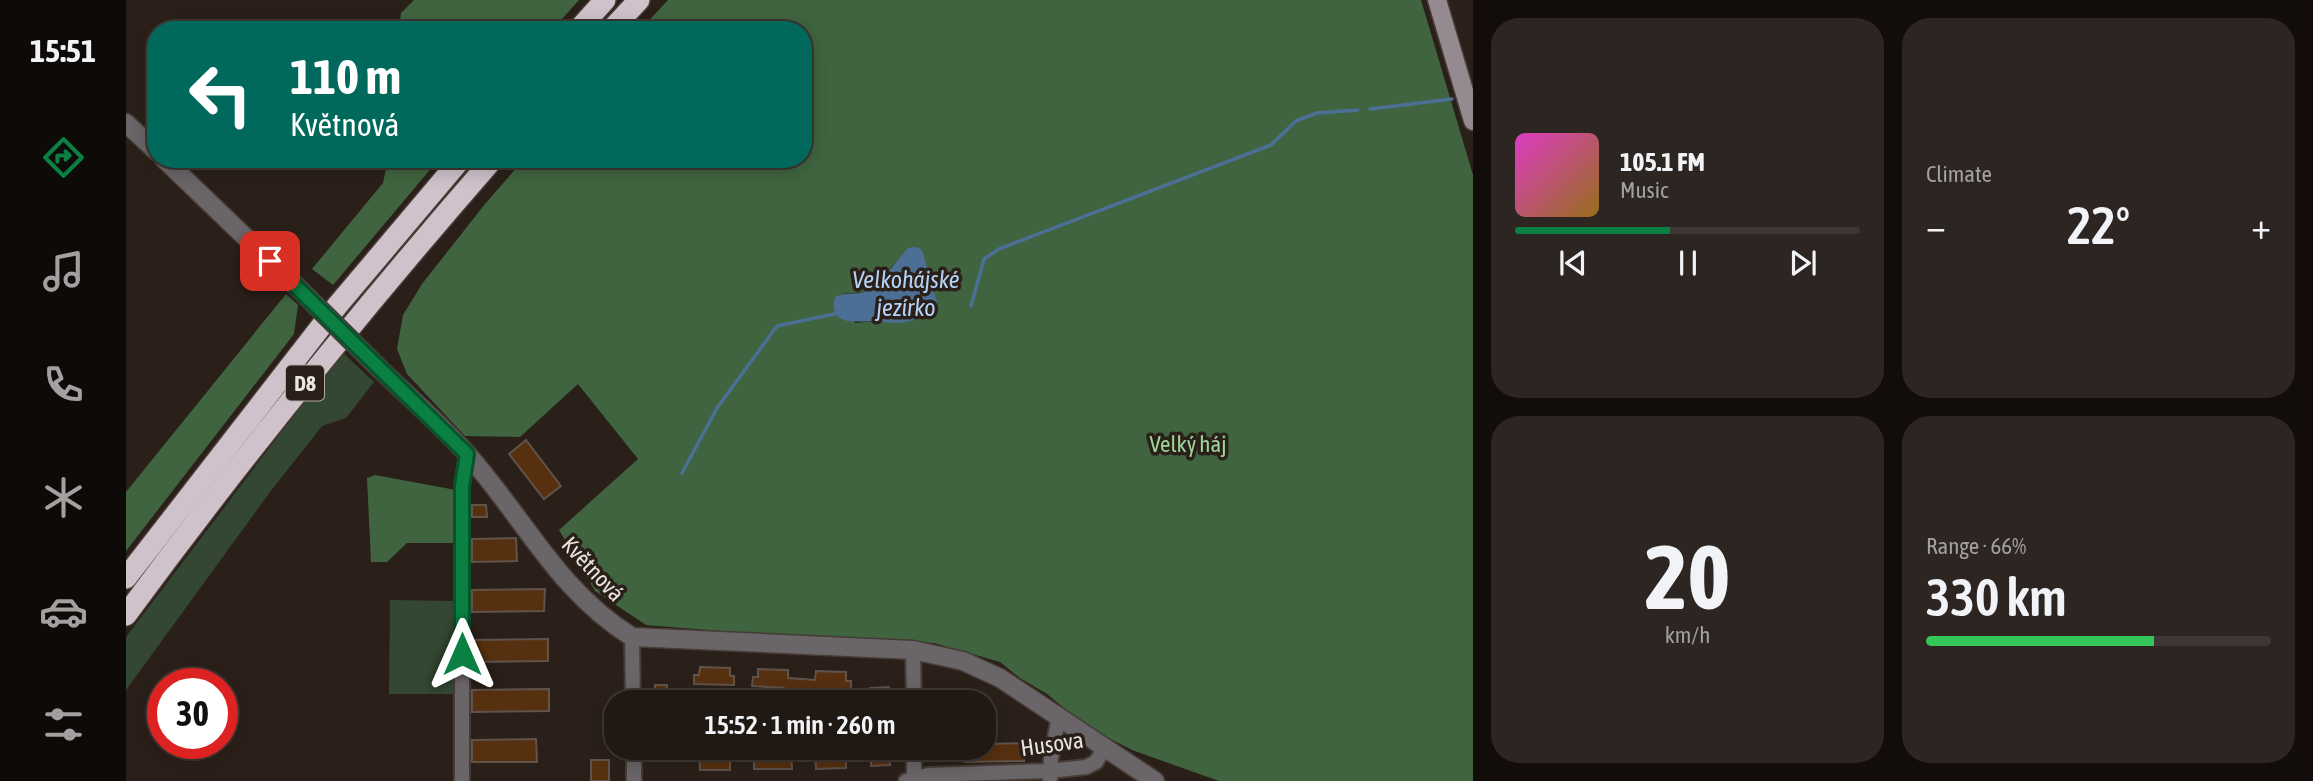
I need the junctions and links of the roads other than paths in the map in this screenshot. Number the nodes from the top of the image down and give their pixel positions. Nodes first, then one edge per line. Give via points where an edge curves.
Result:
1 (605, 0) edge
2 (639, 0) edge
3 (1437, 0) edge
4 (586, 21) edge
5 (619, 21) edge
6 (1473, 121) edge
7 (126, 123) edge
8 (147, 143) edge
9 (173, 168) edge
10 (453, 168) edge
11 (485, 168) edge
12 (467, 454) junction
13 (126, 578) edge
14 (126, 615) edge
15 (632, 636) junction
16 (913, 650) junction
17 (633, 690) edge
18 (914, 690) edge
19 (1059, 716) junction
20 (1105, 747) junction
21 (634, 760) edge
22 (913, 760) edge
23 (1050, 776) edge
24 (912, 780) edge
25 (462, 781) edge
26 (634, 781) edge
27 (1155, 781) edge

1 - 4 highway
2 - 5 highway
3 - 6 main road
7 - 8 street
9 - 12 street, Květnová, bridge
10 - 13 highway, D8 via 337,306
11 - 14 highway, D8 via 355,319
12 - 15 street, Květnová via 561,577 607,621
12 - 25 street via 461,496
15 - 16 street
15 - 17 street
16 - 18 street
16 - 19 street via 964,661
19 - 20 street
19 - 23 street
20 - 23 street, Husova via 1096,762
20 - 27 street
21 - 26 street
22 - 24 street
23 - 24 street, Husova via 928,775

